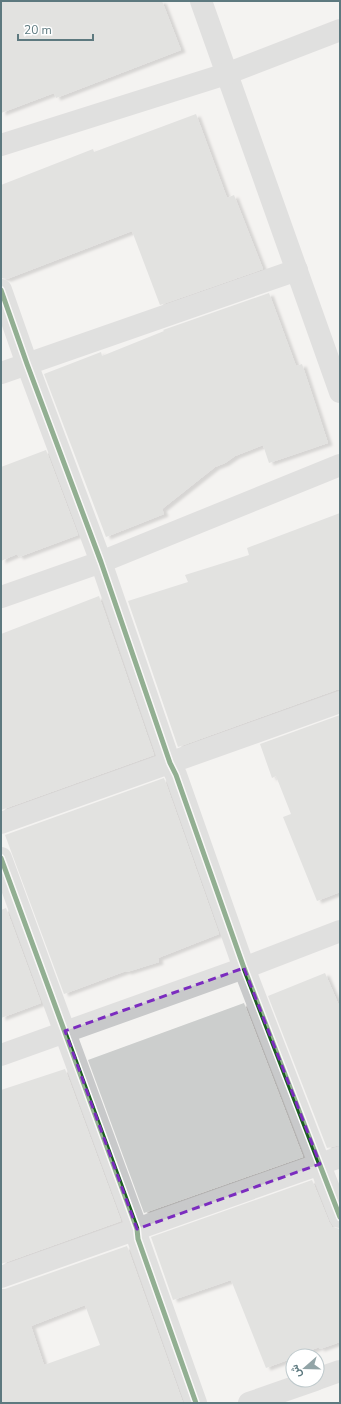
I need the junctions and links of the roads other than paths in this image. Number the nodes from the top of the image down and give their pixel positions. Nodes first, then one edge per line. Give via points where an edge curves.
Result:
1 (201, 1) edge
2 (340, 30) edge
3 (226, 74) junction
4 (1, 145) edge
5 (297, 270) junction
6 (1, 290) edge
7 (27, 364) junction
8 (1, 373) edge
9 (340, 392) edge
10 (340, 465) edge
11 (101, 562) junction
12 (1, 597) edge
13 (340, 702) edge
14 (170, 763) junction
15 (1, 823) edge
16 (1, 858) edge
17 (340, 931) edge
18 (244, 968) junction
19 (65, 1031) junction
20 (1, 1054) edge
21 (330, 1161) edge
22 (340, 1217) edge
23 (137, 1230) junction
24 (1, 1277) edge
25 (340, 1371) edge
26 (325, 1377) edge
27 (293, 1388) edge
28 (196, 1403) edge
29 (249, 1403) edge

1 - 3 street
2 - 3 street
3 - 4 street
3 - 5 street
5 - 7 street
5 - 9 street
6 - 7 street
7 - 8 street
7 - 11 street
10 - 11 street
11 - 12 street
11 - 14 street
13 - 14 street
14 - 15 street
14 - 18 street
16 - 19 street
17 - 18 street
18 - 19 street
18 - 21 street
19 - 20 street
19 - 23 street
21 - 22 street
21 - 23 street
23 - 24 street
23 - 28 street
25 - 26 street
27 - 29 street

